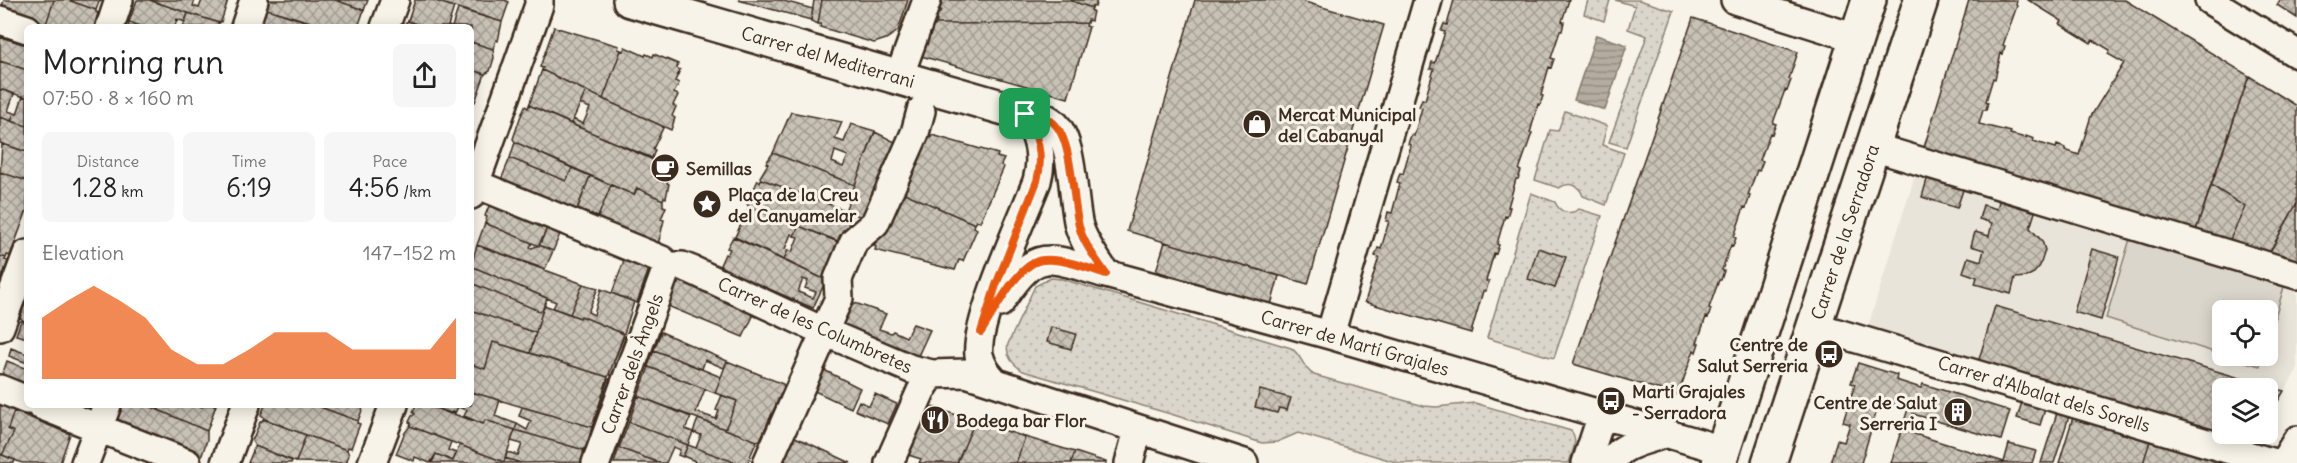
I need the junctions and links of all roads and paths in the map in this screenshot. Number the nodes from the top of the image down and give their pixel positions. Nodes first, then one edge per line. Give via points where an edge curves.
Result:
1 (120, 0) edge
2 (254, 0) edge
3 (395, 0) edge
4 (539, 0) edge
5 (630, 0) edge
6 (927, 0) edge
7 (1428, 0) edge
8 (1735, 0) edge
9 (1869, 0) edge
10 (1921, 0) edge
11 (2209, 0) edge
12 (698, 9) edge
13 (2246, 9) edge
14 (0, 21) edge
15 (111, 24) edge
16 (246, 24) edge
17 (386, 24) edge
18 (24, 28) edge
19 (1856, 38) junction
20 (2297, 54) edge
21 (899, 77) junction
22 (921, 111) dead end
23 (1025, 114) junction
24 (1873, 147) junction
25 (474, 182) edge
26 (474, 188) edge
27 (24, 262) edge
28 (666, 263) junction
29 (1106, 274) junction
30 (2297, 275) edge
31 (827, 326) junction
32 (1814, 326) junction
33 (0, 327) edge
34 (981, 332) junction
35 (1330, 335) junction
36 (932, 374) junction
37 (995, 382) junction
38 (0, 389) edge
39 (24, 399) edge
40 (56, 408) edge
41 (245, 408) edge
42 (393, 408) edge
43 (1602, 415) junction
44 (103, 417) edge
45 (1138, 430) junction
46 (1664, 434) junction
47 (2297, 441) edge
48 (1721, 457) edge
49 (85, 463) edge
50 (187, 463) edge
51 (225, 463) edge
52 (372, 463) edge
53 (596, 463) edge
54 (767, 463) edge
55 (889, 463) edge
56 (1128, 463) edge
57 (1244, 463) edge
58 (1586, 463) edge
59 (1611, 463) edge
60 (1769, 463) edge
61 (2274, 463) edge
62 (2283, 463) edge

1 - 15 street
2 - 16 street
3 - 17 street
4 - 25 street
5 - 12 main road, Carrer del Mediterrani
6 - 21 street
7 - 35 street
8 - 19 street
9 - 19 main road
10 - 24 main road, Carrer de la Serradora
11 - 13 street
12 - 21 main road, Carrer del Mediterrani
13 - 20 street
14 - 18 street
19 - 48 main road
21 - 23 main road, Carrer del Mediterrani
22 - 31 street via 875,223 854,241 838,279 839,298
23 - 29 street via 1039,114 1053,122 1064,136 1079,228
23 - 34 street via 1039,144 1041,164
24 - 30 street
24 - 32 main road, Carrer de la Serradora
26 - 28 street, Carrer de les Columbretes
27 - 33 street
28 - 31 street, Carrer de les Columbretes via 682,266
28 - 53 street, Carrer dels Àngels
29 - 34 street, Carrer de Martí Grajales via 1055,260 1030,265 1017,276
29 - 35 street, Carrer de Martí Grajales
31 - 36 street, Carrer de les Columbretes via 911,369
31 - 54 street
32 - 60 main road, Carrer de la Serradora
32 - 61 street, Carrer d'Albalat dels Sorells
34 - 37 street via 981,361
35 - 43 street, Carrer de Martí Grajales
36 - 37 street, Carrer de les Columbretes via 966,373
36 - 55 street
37 - 45 street
38 - 39 street
40 - 44 street
41 - 51 street
42 - 52 street
43 - 46 street, Carrer de Martí Grajales
43 - 58 street
44 - 49 street
44 - 50 street
45 - 56 street
45 - 57 street
46 - 48 street, Carrer de Martí Grajales
46 - 59 street via 1623,448
47 - 62 street

